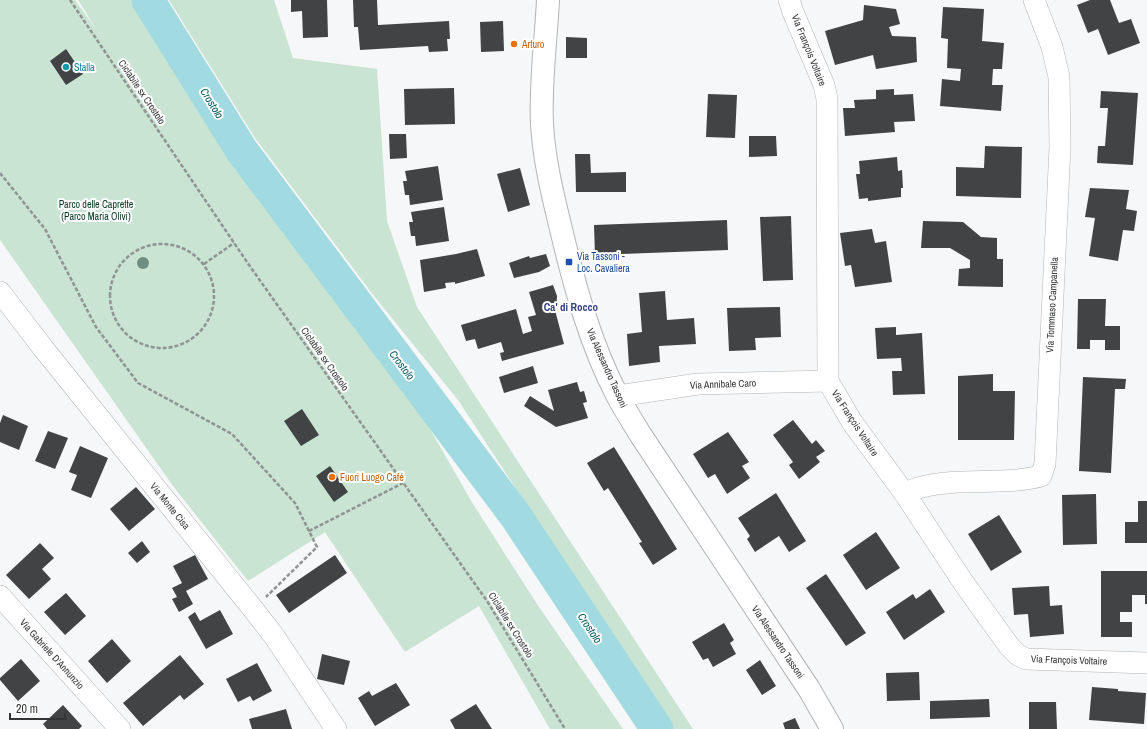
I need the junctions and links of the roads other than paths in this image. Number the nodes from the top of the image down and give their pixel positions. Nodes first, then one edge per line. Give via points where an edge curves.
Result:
1 (548, 0) edge
2 (789, 0) edge
3 (1034, 0) edge
4 (0, 292) edge
5 (828, 381) junction
6 (618, 396) junction
7 (905, 494) junction
8 (0, 596) edge
9 (1147, 663) edge
10 (332, 728) edge
11 (120, 729) edge
12 (832, 729) edge

1 - 6 street, Via Alessandro Tassoni via 542,124 548,178 576,290
2 - 5 street, Via François Voltaire via 824,85 827,99
3 - 7 street, Via Tommaso Campanella via 1052,47 1059,77 1060,147 1045,464 1041,476 938,484 920,487
4 - 10 street, Via Monte Cisa via 274,636
5 - 6 street, Via Annibale Caro via 698,384
5 - 7 street, Via François Voltaire via 852,422
6 - 12 street, Via Alessandro Tassoni via 664,472 809,690
7 - 9 street, Via François Voltaire via 963,582 1018,655 1026,659
8 - 11 street, Via Gabriele D'Annunzio

